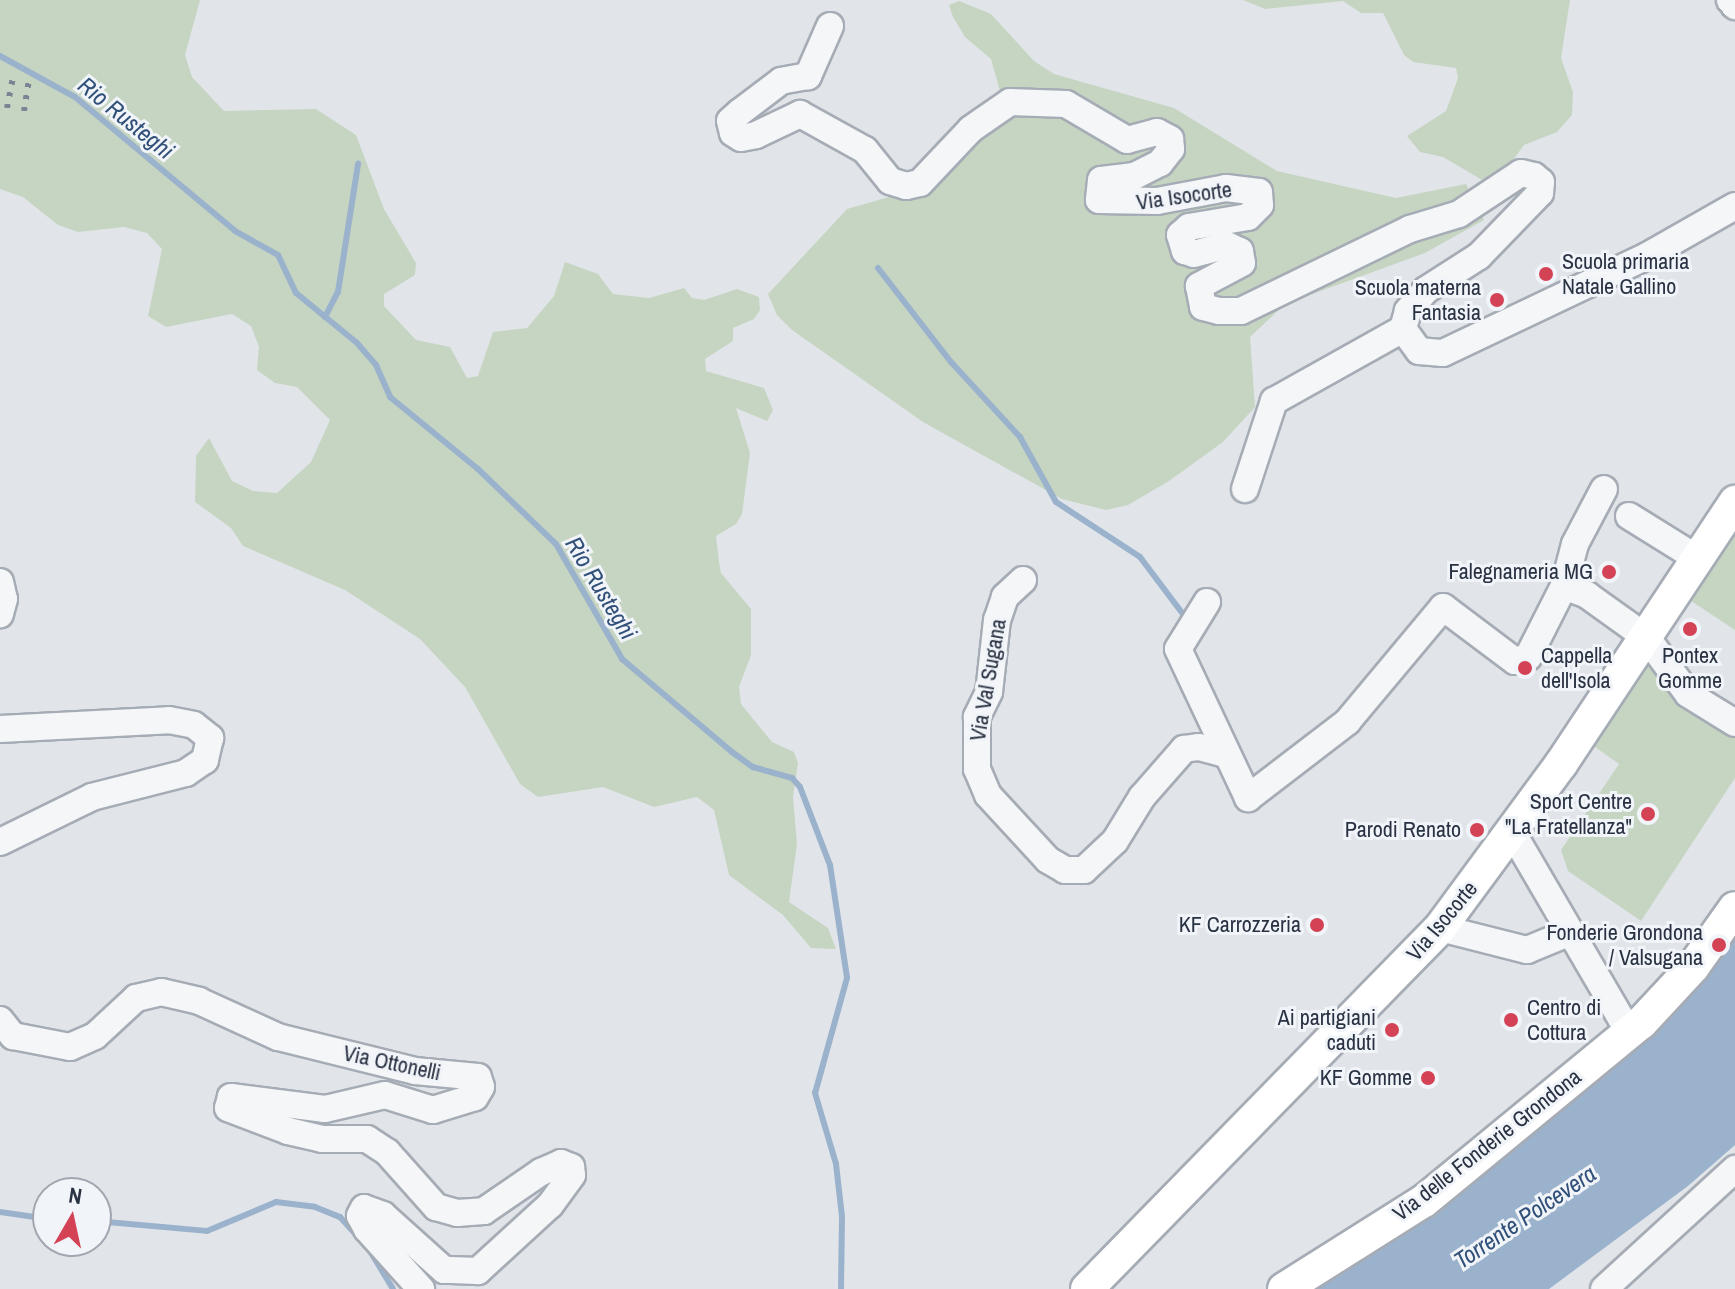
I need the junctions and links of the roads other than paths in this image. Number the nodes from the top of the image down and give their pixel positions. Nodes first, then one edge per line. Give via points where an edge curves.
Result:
1 (1730, 0) edge
2 (1735, 6) edge
3 (830, 26) dead end
4 (1735, 206) edge
5 (1403, 329) junction
6 (1245, 489) dead end
7 (1604, 489) dead end
8 (1735, 502) edge
9 (1629, 516) dead end
10 (1698, 559) junction
11 (1023, 580) dead end
12 (0, 582) edge
13 (1564, 586) junction
14 (1207, 602) dead end
15 (0, 614) edge
16 (1647, 638) junction
17 (1735, 723) edge
18 (0, 729) edge
19 (1226, 754) junction
20 (1512, 832) junction
21 (0, 842) edge
22 (1735, 908) edge
23 (1440, 928) junction
24 (1568, 933) junction
25 (0, 1020) edge
26 (1629, 1032) junction
27 (1735, 1169) edge
28 (421, 1289) edge
29 (1087, 1289) edge
30 (1284, 1289) edge
31 (1604, 1289) edge

1 - 2 street
3 - 5 street, Via Isocorte via 808,76 781,81 740,112 730,121 733,133 741,138 756,135 800,114 865,150 890,181 906,186 920,183 971,129 1010,102 1066,104 1127,140 1157,132 1170,139 1171,149 1160,163 1134,176 1101,180 1099,200 1157,201 1226,188 1259,192 1260,205 1248,217 1189,227 1180,235 1185,251 1194,254 1227,245 1240,251 1242,263 1199,286 1203,307 1219,311 1241,311 1410,229 1459,214 1521,173 1541,182 1540,193 1479,256 1426,290 1408,311
4 - 5 street via 1647,256 1443,353 1419,351
5 - 6 street via 1274,401
7 - 13 street via 1575,544
8 - 10 main road, Via Isocorte
9 - 10 street
10 - 16 main road, Via Isocorte
11 - 19 street, Via Val Sugana via 1005,597 997,620 989,692 977,717 977,769 988,795 1048,860 1065,870 1084,870 1115,841 1142,797 1184,749
12 - 15 street
13 - 16 street via 1587,595
13 - 19 street via 1528,657 1515,661 1443,607 1347,722 1248,798
14 - 19 street via 1178,649
16 - 17 street via 1688,694
16 - 20 main road, Via Isocorte
18 - 21 street via 169,720 194,725 210,738 205,760 186,773 92,797
20 - 23 main road, Via Isocorte
20 - 24 street
22 - 26 main road, Via delle Fonderie Grondona via 1693,967
23 - 24 street via 1527,950
23 - 29 main road, Via Isocorte
24 - 26 street
25 - 28 street, Via Ottonelli via 13,1036 70,1047 95,1036 136,998 161,992 199,1001 278,1037 415,1071 478,1077 481,1087 475,1097 433,1110 385,1095 325,1109 231,1097 228,1108 288,1131 367,1139 387,1152 436,1207 457,1213 484,1211 541,1172 561,1163 571,1167 572,1175 550,1205 478,1271 444,1270 383,1215 364,1208 360,1216 367,1229
26 - 30 main road, Via delle Fonderie Grondona via 1424,1201
27 - 31 street

